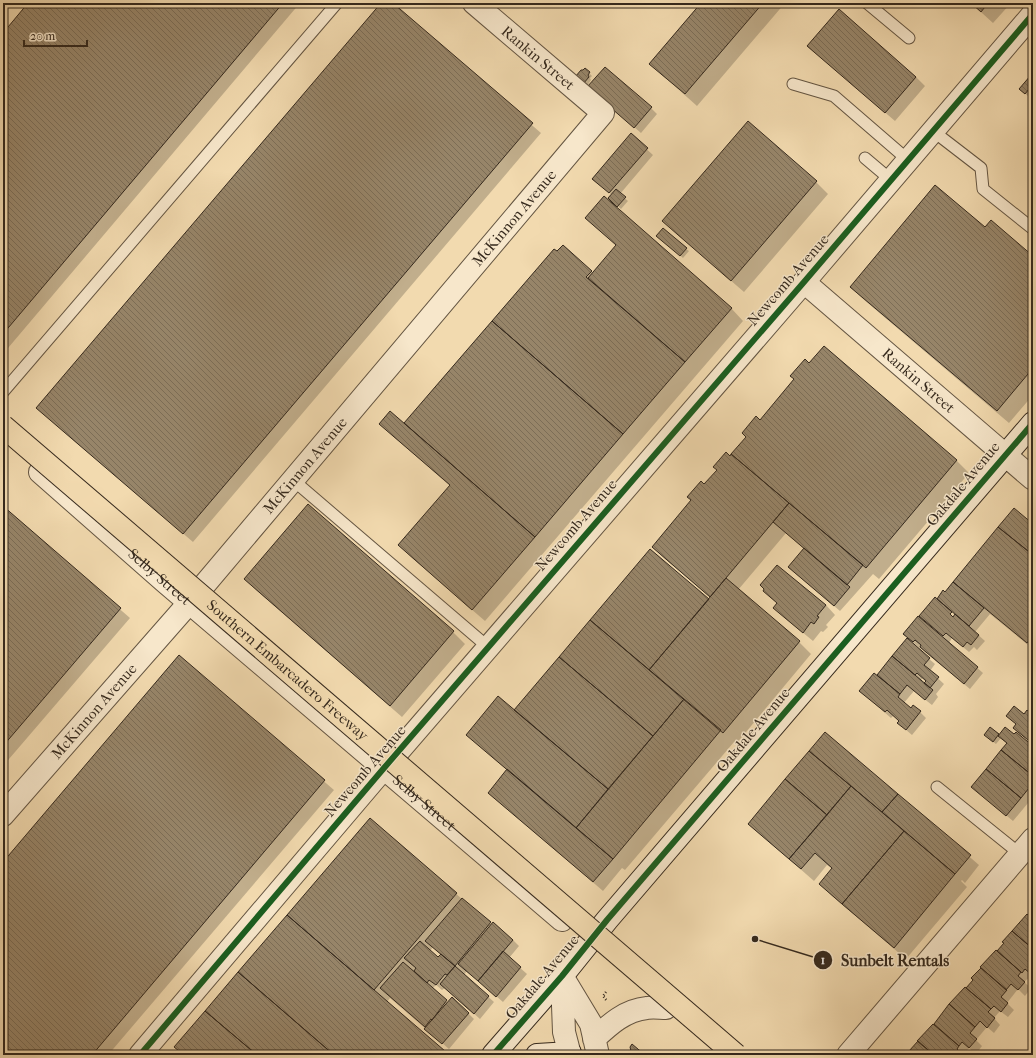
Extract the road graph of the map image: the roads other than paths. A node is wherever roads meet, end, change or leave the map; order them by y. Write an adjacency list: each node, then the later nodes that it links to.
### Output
1 (337, 3): 14 (lane)
2 (474, 3): 7 (street, Rankin Street)
3 (866, 3): 5 (lane)
4 (1031, 20): 8 (street, Newcomb Avenue)
5 (909, 38)
6 (793, 84): 10 (lane)
7 (603, 113): 20 (street, McKinnon Avenue)
8 (933, 131): 10 (street, Newcomb Avenue); 12 (lane)
9 (865, 158): 11 (lane)
10 (908, 160): 11 (street, Newcomb Avenue)
11 (891, 180): 13 (street, Newcomb Avenue)
12 (1033, 230)
13 (804, 282): 18 (street, Rankin Street); 22 (street, Newcomb Avenue)
14 (3, 392)
15 (1033, 423): 18 (street, Oakdale Avenue)
16 (3, 426): 37 (highway, Southern Embarcadero Freeway, bridge)
17 (3, 440): 21 (street, Selby Street); 35 (highway, Southern Embarcadero Freeway)
18 (1005, 455): 19 (street, Rankin Street); 27 (street, Oakdale Avenue)
19 (1033, 479)
20 (293, 480): 21 (street, McKinnon Avenue); 22 (lane)
21 (189, 602): 23 (street, Selby Street); 25 (street, McKinnon Avenue)
22 (488, 647): 23 (street, Newcomb Avenue)
23 (384, 768): 27 (street, Selby Street); 32 (street, Newcomb Avenue)
24 (938, 787): 26 (lane)
25 (3, 816)
26 (1027, 847): 38 (street)
27 (588, 942): 28 (street, Oakdale Avenue); 29 (street, Selby Street)
28 (562, 976): 30 (street); 31 (street); 33 (street, Oakdale Avenue)
29 (666, 1008): 30 (street); 36 (street, Selby Street)
30 (596, 1047)
31 (570, 1054): 34 (street)
32 (140, 1055)
33 (493, 1055)
34 (537, 1055)
35 (718, 1055)
36 (721, 1055)
37 (736, 1055)
38 (848, 1055)

